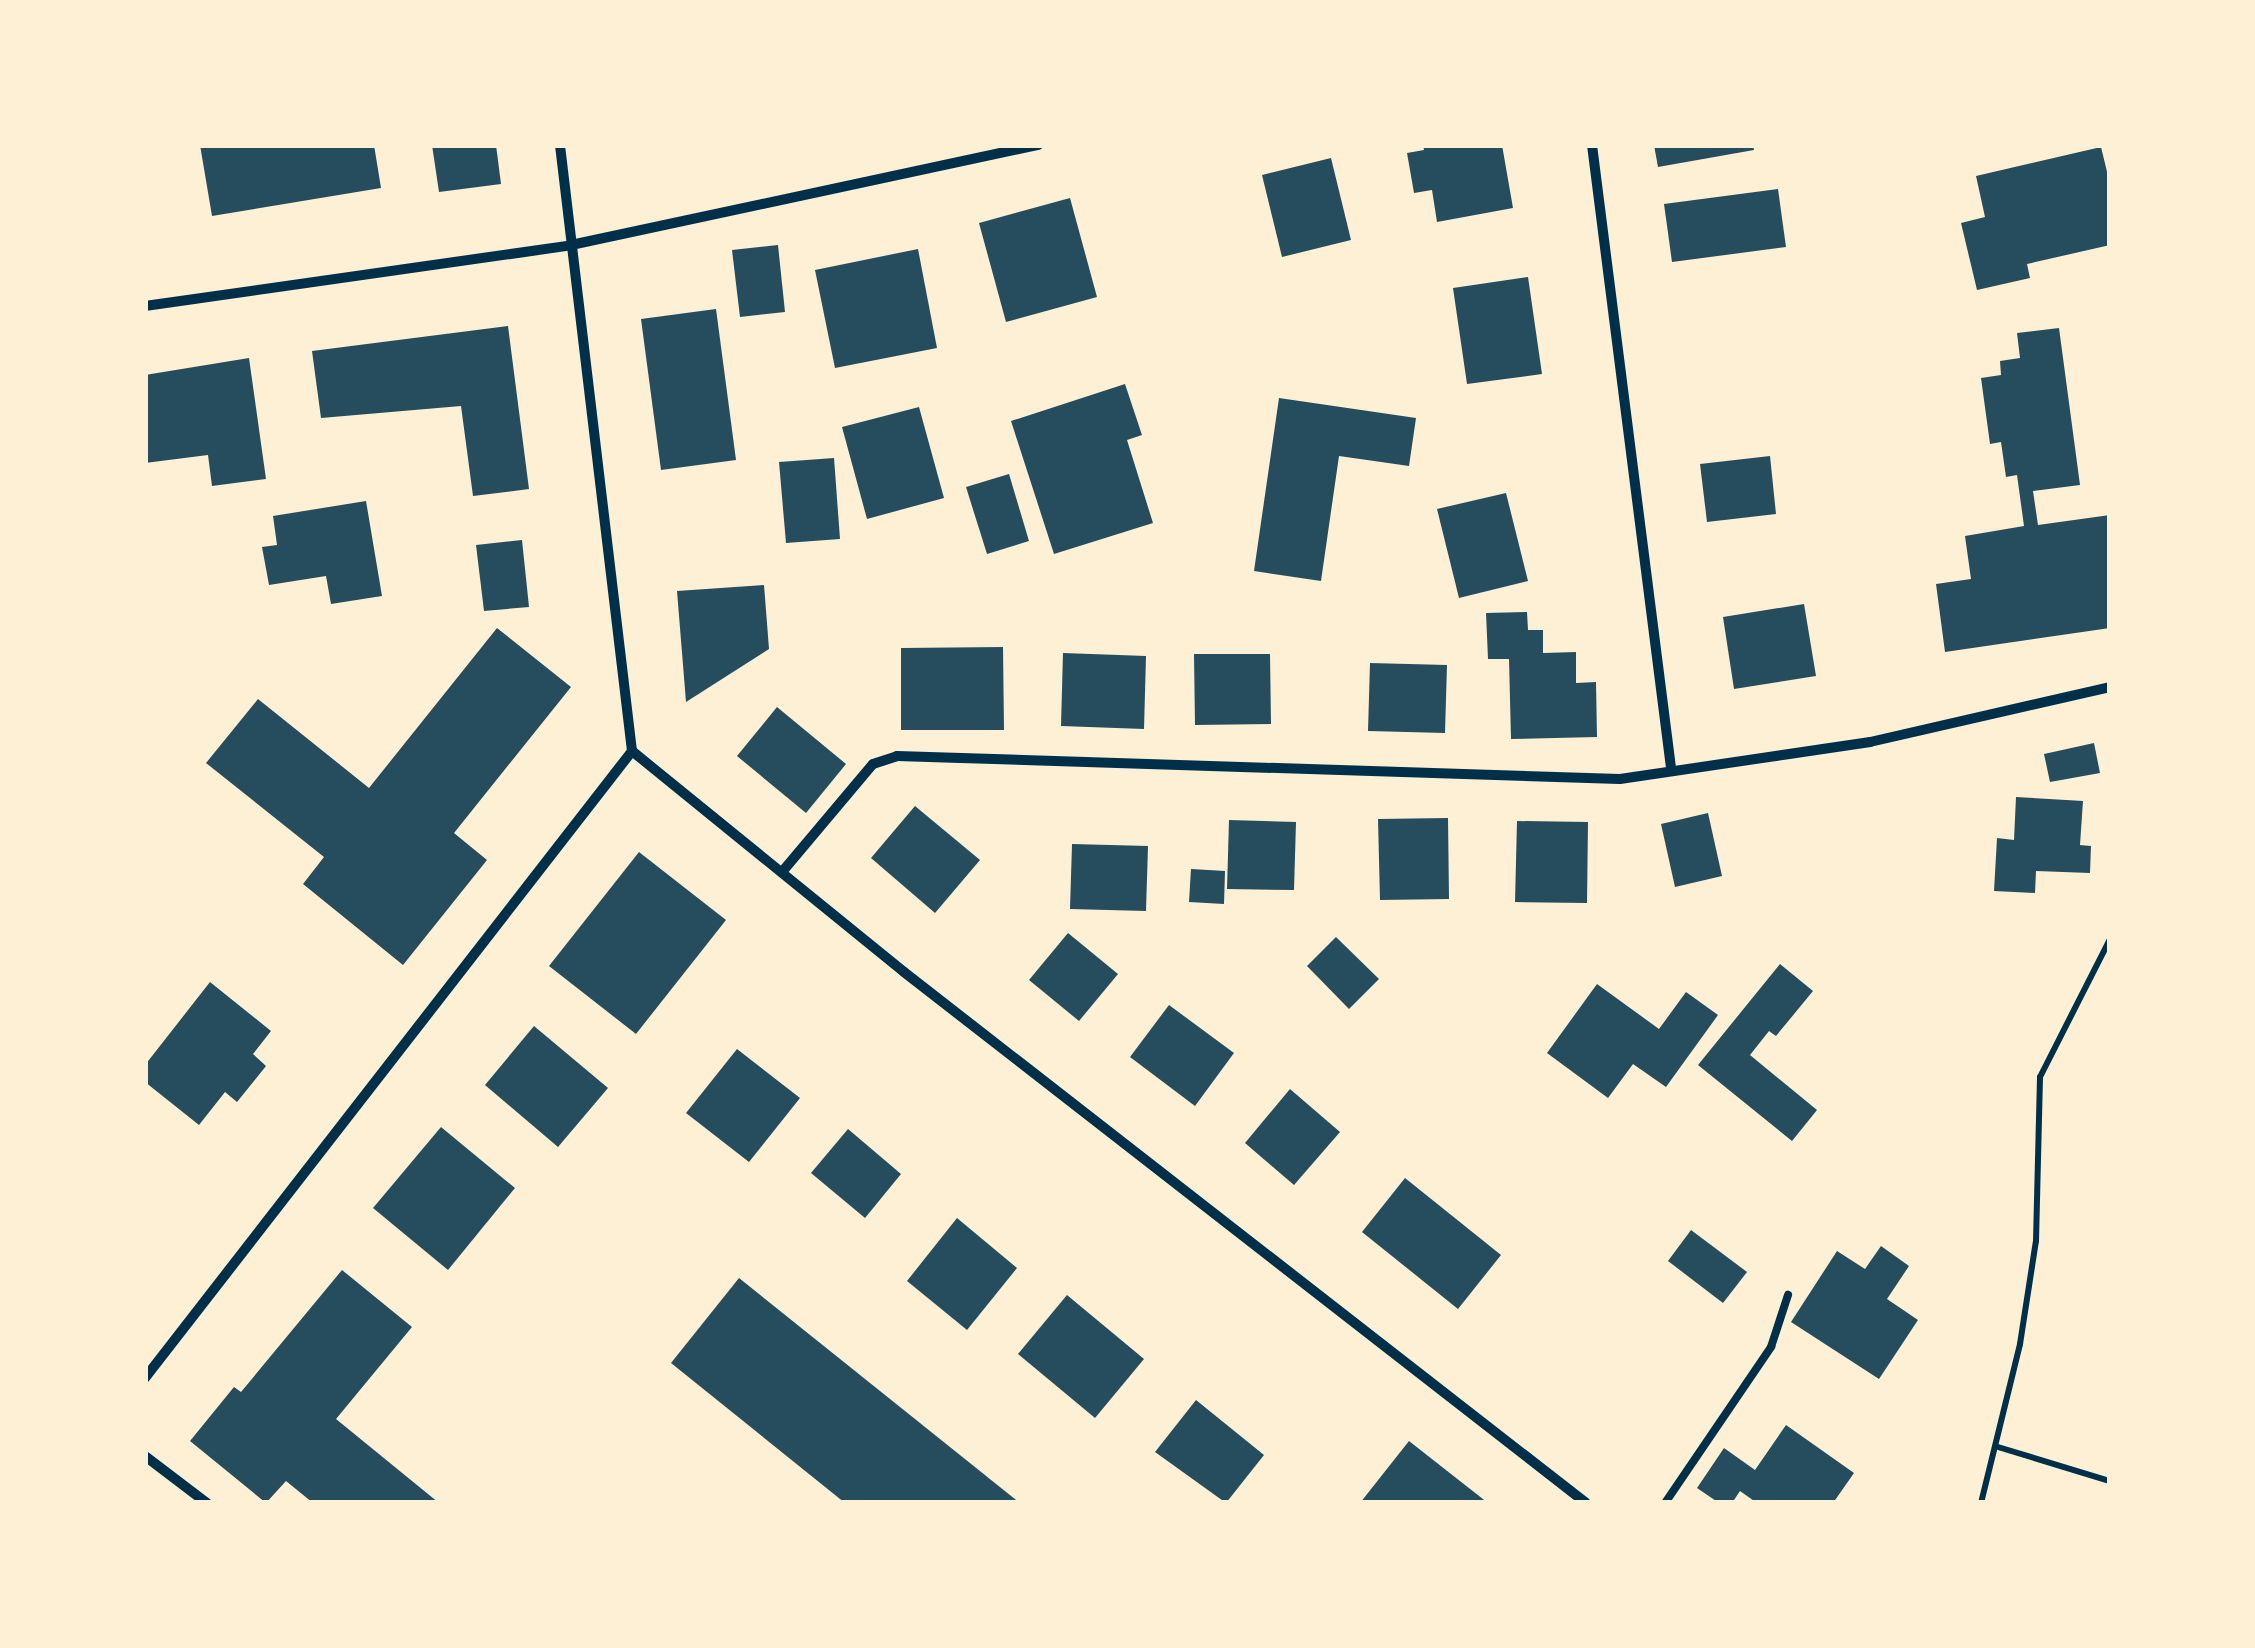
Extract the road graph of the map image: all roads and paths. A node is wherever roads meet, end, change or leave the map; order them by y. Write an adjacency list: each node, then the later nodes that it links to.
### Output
1 (560, 145): 4 (street)
2 (1038, 145): 4 (street)
3 (1592, 145): 8 (street)
4 (572, 246): 5 (street); 7 (street)
5 (145, 306)
6 (2110, 688): 8 (street)
7 (632, 750): 9 (street); 12 (street)
8 (1670, 768): 9 (street)
9 (782, 872): 17 (street)
10 (2110, 939): 13 (path)
11 (1788, 1295): 18 (lane)
12 (145, 1378)
13 (1998, 1447): 15 (path); 19 (path)
14 (145, 1456): 16 (street)
15 (2110, 1480)
16 (207, 1503)
17 (1586, 1503)
18 (1665, 1503)
19 (1980, 1503)

